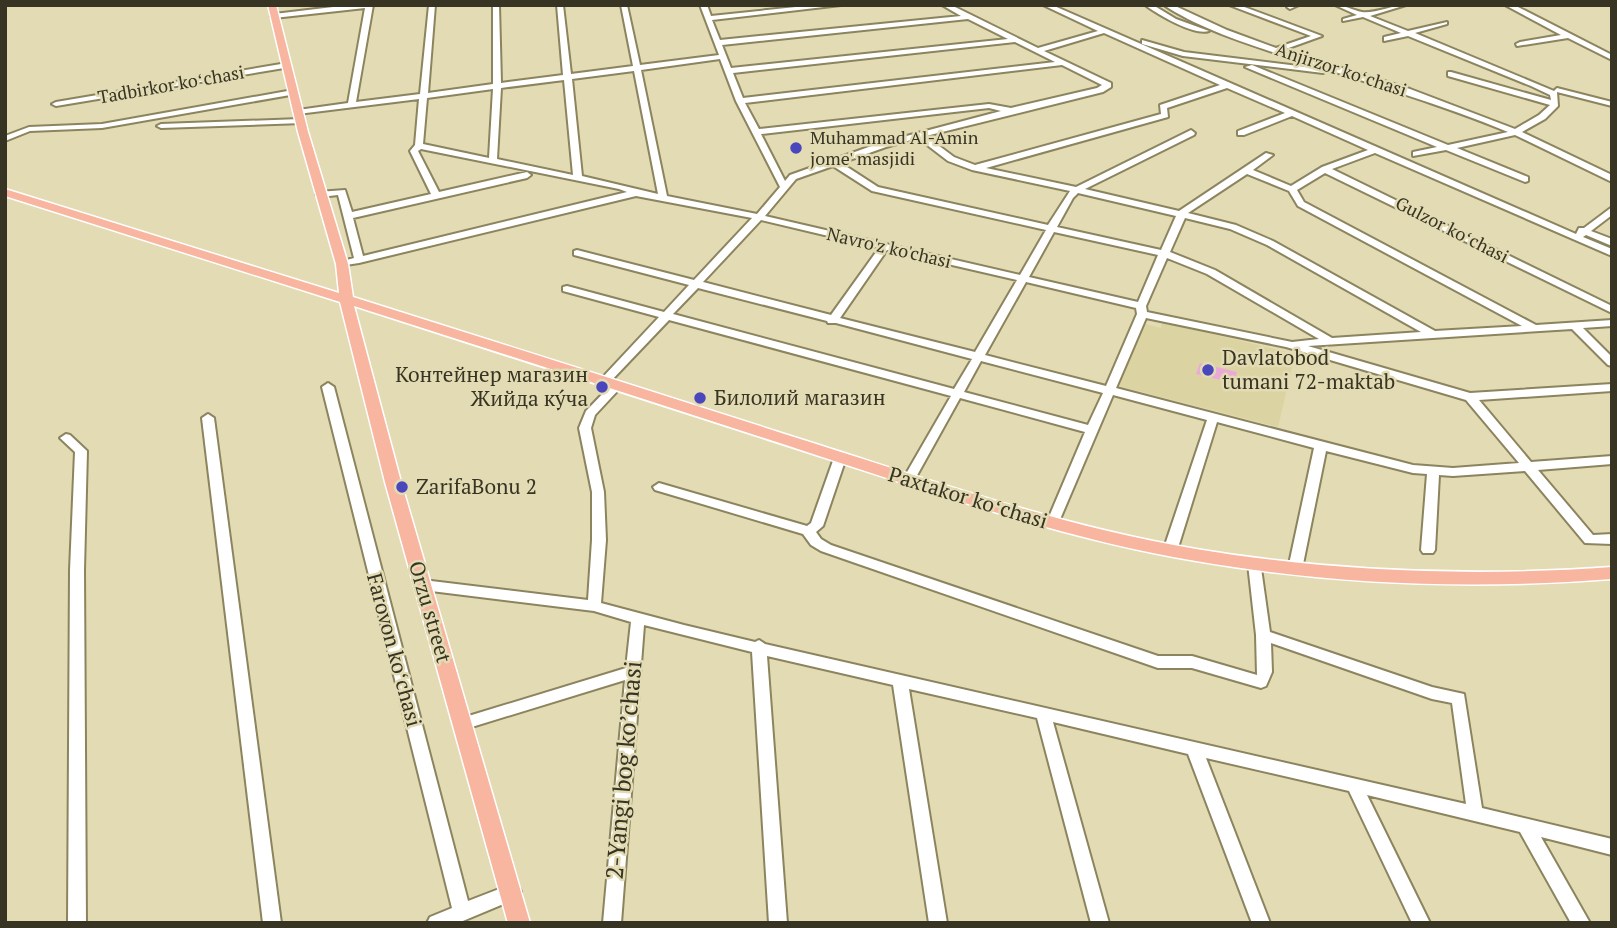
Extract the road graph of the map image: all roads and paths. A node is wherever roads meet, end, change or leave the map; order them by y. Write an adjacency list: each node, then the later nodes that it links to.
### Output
1 (370, 5): 16 (street); 49 (street)
2 (432, 5): 46 (street)
3 (496, 5): 43 (street)
4 (560, 5): 41 (street)
5 (624, 5): 35 (street)
6 (703, 5): 19 (street)
7 (838, 5): 19 (street)
8 (945, 5): 18 (street)
9 (1046, 5): 22 (street)
10 (1148, 5): 39 (street)
11 (1167, 5): 30 (street, Anjirzor koʻchasi)
12 (1232, 5): 30 (street)
13 (1338, 5): 17 (street)
14 (1403, 5): 17 (street)
15 (1508, 5): 24 (street)
16 (273, 11): 34 (main road, Orzu street)
17 (1363, 16): 20 (street); 23 (street)
18 (968, 17): 26 (street); 27 (street)
19 (707, 18): 27 (street)
20 (1345, 20)
21 (1445, 23): 23 (street)
22 (1102, 32): 29 (street); 39 (street); 42 (street)
23 (1407, 34): 25 (street); 50 (street)
24 (1569, 36): 28 (street); 32 (street)
25 (1387, 39)
26 (1019, 40): 29 (street); 38 (street)
27 (716, 43): 31 (street)
28 (1520, 44)
29 (1038, 50): 33 (street)
30 (1277, 50): 37 (street, Anjirzor koʻchasi)
31 (722, 57): 35 (street); 38 (street)
32 (1612, 58)
33 (1064, 62): 47 (street); 52 (street)
34 (287, 65): 45 (main road, Orzu street); 48 (street, Tadbirkor koʻchasi)
35 (638, 67): 41 (street); 83 (street)
36 (1248, 67): 63 (street)
37 (1331, 69): 39 (street); 59 (street, Anjirzor koʻchasi)
38 (727, 71): 47 (street)
39 (1314, 71)
40 (1451, 74): 50 (street)
41 (568, 77): 43 (street); 73 (street)
42 (1227, 85): 53 (street); 69 (street)
43 (497, 86): 46 (street); 67 (street)
44 (1557, 90): 51 (street)
45 (293, 92): 54 (main road, Orzu street); 61 (street)
46 (423, 95): 49 (street); 62 (street)
47 (740, 101): 56 (street)
48 (56, 104)
49 (352, 104): 54 (street)
50 (1555, 104): 59 (street)
51 (1612, 104)
52 (1010, 111): 56 (street); 60 (street)
53 (1293, 113): 58 (street); 64 (street)
54 (299, 117): 55 (street); 80 (main road, Orzu street)
55 (161, 126)
56 (755, 132): 76 (street)
57 (1191, 133): 78 (street)
58 (1241, 133)
59 (1516, 133): 63 (street); 74 (street, Anjirzor koʻchasi)
60 (919, 135): 68 (street); 69 (street)
61 (5, 139)
62 (419, 146): 67 (street, Navro'z ko'chasi); 82 (street)
63 (1443, 146): 65 (street); 75 (street)
64 (1375, 150): 70 (street); 90 (street)
65 (1416, 154)
66 (1269, 155): 71 (street)
67 (493, 162): 73 (street, Navro'z ko'chasi)
68 (834, 162): 76 (street); 89 (street)
69 (975, 168): 78 (street)
70 (1325, 169): 77 (street); 103 (street, Gulzor koʻchasi)
71 (1245, 170): 77 (street); 86 (street)
72 (527, 175): 82 (street)
73 (578, 178): 81 (street, Navro'z ko'chasi)
74 (1611, 178)
75 (1525, 179)
76 (784, 187): 88 (street)
77 (1292, 189): 108 (street)
78 (1076, 190): 86 (street); 89 (street)
79 (5, 192): 101 (main road, Paxtakor koʻchasi)
80 (331, 192): 87 (street); 97 (main road, Orzu street)
81 (637, 193): 83 (street, Navro'z ko'chasi); 96 (street)
82 (436, 195): 87 (street)
83 (663, 198): 88 (street, Navro'z ko'chasi)
84 (1520, 204): 90 (street)
85 (1612, 210): 90 (street)
86 (1182, 213): 95 (street); 109 (street)
87 (348, 216): 96 (street)
88 (759, 217): 92 (street, Navro'z ko'chasi); 99 (street)
89 (1050, 228): 95 (street); 98 (street)
90 (1581, 234): 91 (street); 94 (street)
91 (1612, 243)
92 (884, 247): 98 (street, Navro'z ko'chasi); 105 (street)
93 (577, 253): 99 (street)
94 (1612, 253)
95 (1165, 254): 102 (street); 110 (street)
96 (359, 260): 97 (street)
97 (342, 264): 101 (main road, Orzu street)
98 (1021, 278): 102 (street, Navro'z ko'chasi); 112 (street)
99 (695, 284): 104 (street); 105 (street)
100 (567, 289): 104 (street)
101 (346, 300): 114 (main road, Paxtakor koʻchasi); 139 (main road, Orzu street)
102 (1142, 310): 111 (street, Navro'z ko'chasi); 117 (street)
103 (1612, 310)
104 (666, 316): 114 (street); 118 (street)
105 (832, 321): 112 (street)
106 (1612, 323): 107 (street)
107 (1575, 326): 108 (street); 113 (street)
108 (1534, 328): 109 (street)
109 (1432, 334): 110 (street)
110 (1328, 341): 111 (street)
111 (1288, 344): 119 (street)
112 (976, 356): 117 (street); 118 (street)
113 (1612, 363)
114 (611, 383): 125 (main road, Paxtakor koʻchasi); 140 (street)
115 (328, 387): 154 (street, Farovon koʻchasi)
116 (1612, 387): 119 (street)
117 (1109, 391): 121 (street); 122 (street)
118 (957, 394): 122 (street); 129 (street)
119 (1470, 397): 127 (street)
120 (208, 418): 156 (street)
121 (1213, 418): 124 (street); 135 (street)
122 (1092, 430): 131 (street)
123 (66, 438): 155 (street)
124 (1321, 445): 128 (street); 137 (street)
125 (840, 458): 129 (main road, Paxtakor koʻchasi); 132 (street)
126 (1612, 460): 127 (street)
127 (1529, 466): 128 (street); 133 (street)
128 (1433, 472): 134 (street)
129 (909, 479): 131 (main road, Paxtakor koʻchasi)
130 (659, 487): 132 (street)
131 (1052, 524): 135 (main road, Paxtakor koʻchasi)
132 (808, 531): 142 (street)
133 (1612, 538)
134 (1428, 550)
135 (1170, 551): 136 (main road, Paxtakor koʻchasi)
136 (1255, 564): 137 (main road, Paxtakor koʻchasi); 142 (street)
137 (1295, 569): 138 (main road, Paxtakor koʻchasi)
138 (1612, 573)
139 (423, 585): 140 (street); 147 (main road, Orzu street)
140 (594, 606): 141 (street)
141 (638, 618): 143 (street); 144 (street, 2-Yangi bog koʼchasi)
142 (1263, 635): 150 (street)
143 (759, 646): 145 (street); 160 (street)
144 (632, 672): 147 (street); 159 (street, 2-Yangi bog koʼchasi)
145 (900, 681): 146 (street); 161 (street)
146 (1043, 714): 148 (street); 162 (street)
147 (462, 724): 153 (main road, Orzu street)
148 (1194, 748): 149 (street); 163 (street)
149 (1354, 785): 150 (street); 164 (street)
150 (1475, 814): 151 (street)
151 (1527, 827): 152 (street); 165 (street)
152 (1612, 847)
153 (512, 892): 154 (street); 158 (main road, Orzu street)
154 (462, 912): 157 (street)
155 (76, 923)
156 (272, 923)
157 (436, 923)
158 (519, 923)
159 (612, 923)
160 (778, 923)
161 (938, 923)
162 (1100, 923)
163 (1261, 923)
164 (1421, 923)
165 (1581, 923)

